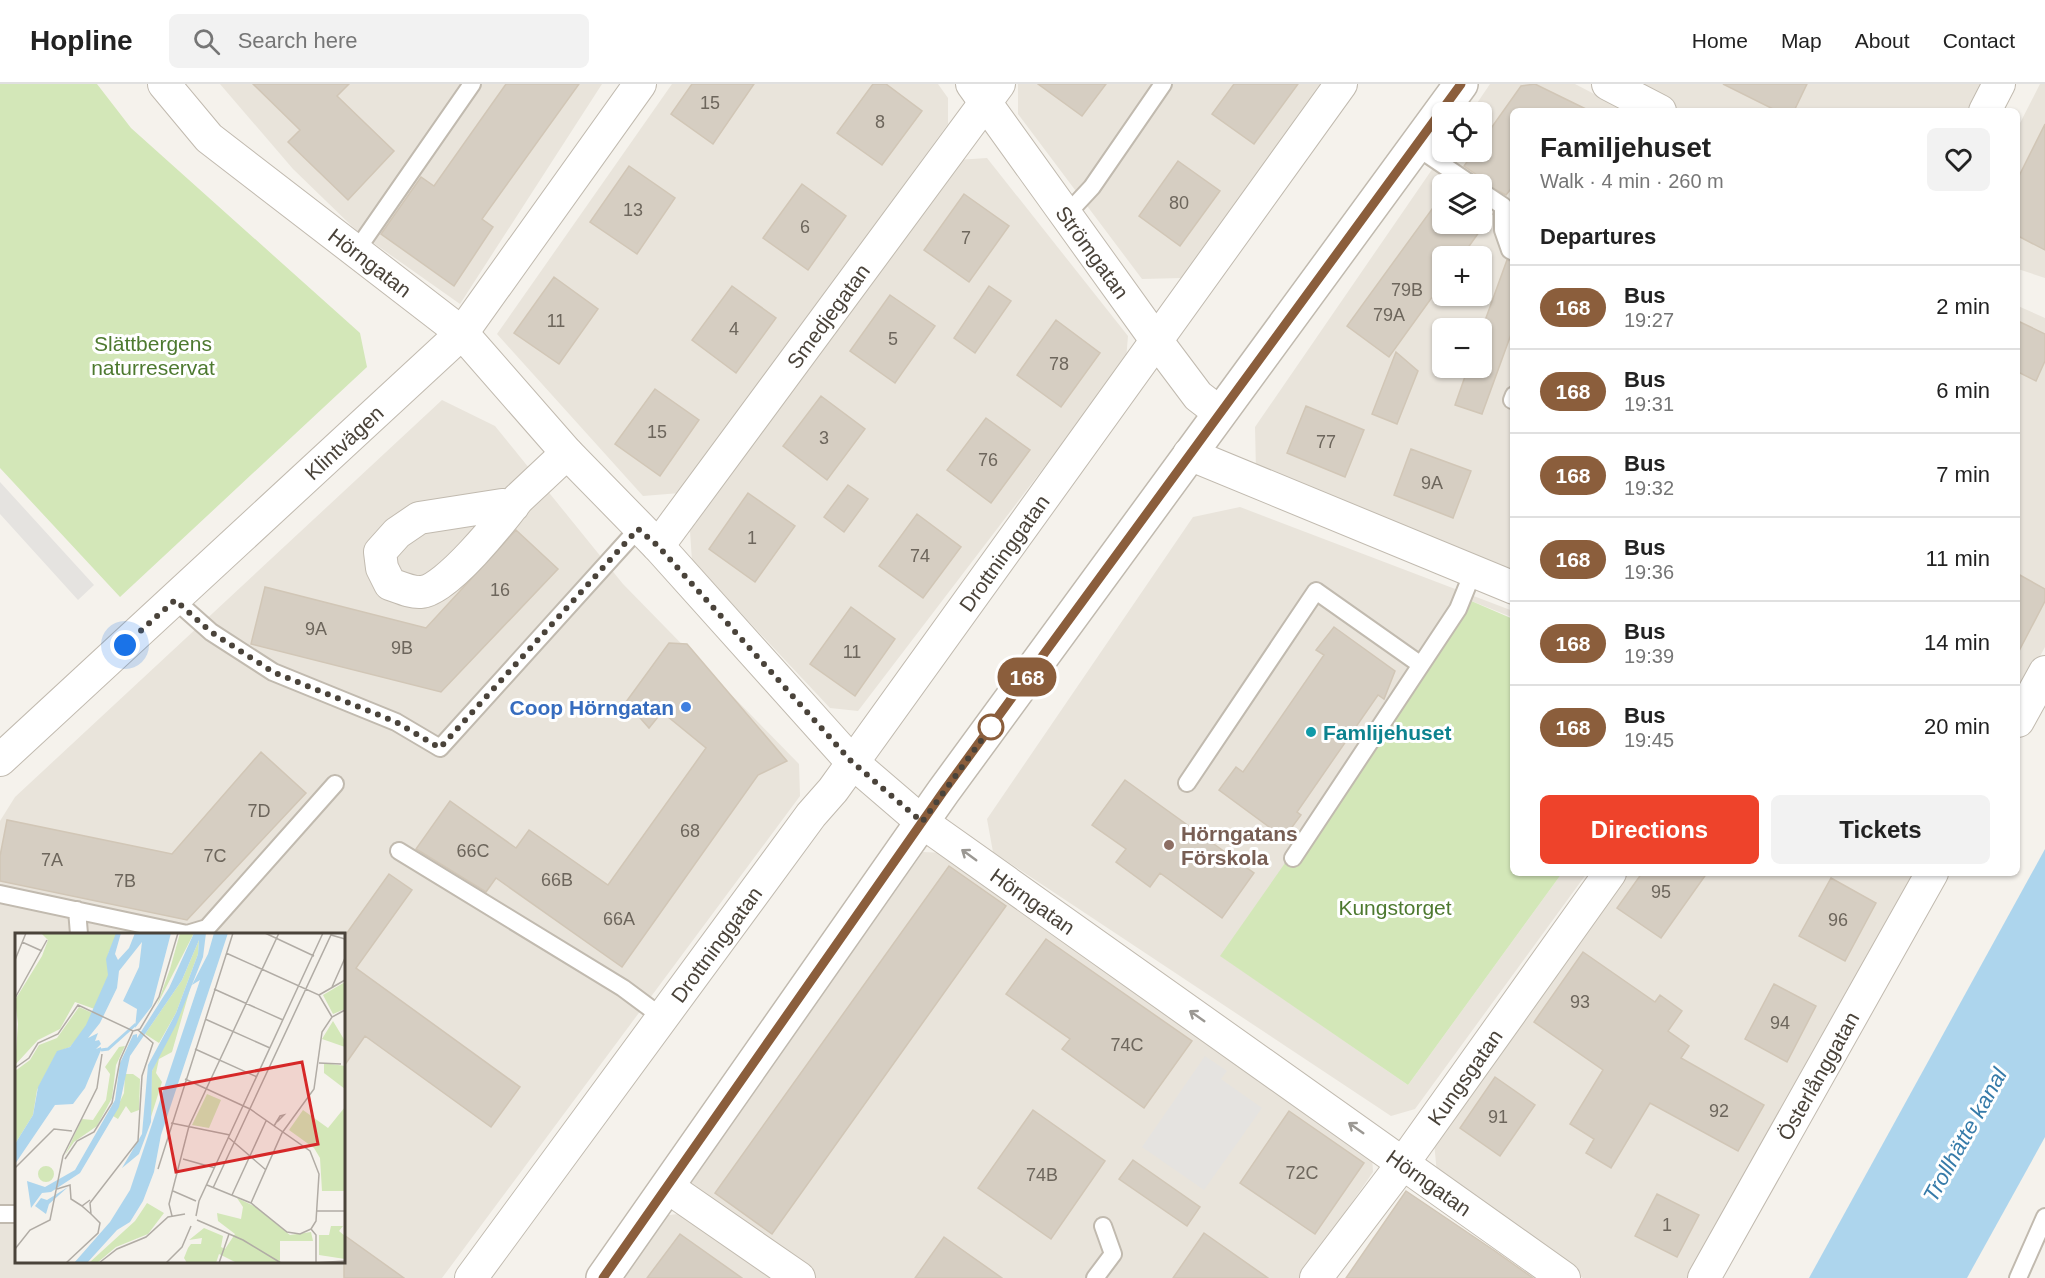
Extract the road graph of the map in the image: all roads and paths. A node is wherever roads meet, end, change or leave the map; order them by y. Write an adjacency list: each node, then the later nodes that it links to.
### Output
1 (164, 84): 17 (street, Hörngatan)
2 (472, 84): 17 (lane)
3 (640, 84): 18 (street, Klintvägen)
4 (1163, 84): 15 (lane)
5 (1341, 84): 19 (street, Drottninggatan)
6 (1461, 84): 12 (street)
7 (1608, 84): 10 (street)
8 (1999, 84): 11 (street)
9 (986, 90): 15 (street, Strömgatan); 24 (street, Smedjegatan)
10 (1651, 108)
11 (1987, 108)
12 (1415, 146): 13 (lane); 20 (street)
13 (1456, 174)
14 (1492, 199): 16 (lane)
15 (1066, 214): 19 (street, Strömgatan)
16 (1510, 250)
17 (356, 252): 18 (street, Hörngatan)
18 (462, 333): 21 (street, Hörngatan); 27 (street, Klintvägen)
19 (1156, 340): 20 (street, Strömgatan); 32 (street, Drottninggatan)
20 (1220, 412): 22 (street)
21 (567, 453): 23 (street); 24 (street, Hörngatan)
22 (1190, 454): 25 (street); 35 (street)
23 (513, 506)
24 (648, 537): 27 (lane); 32 (street, Hörngatan)
25 (1473, 572): 26 (street); 28 (lane)
26 (1510, 586)
27 (175, 600): 31 (street, Klintvägen)
28 (1420, 665): 33 (lane); 37 (lane)
29 (2045, 672): 30 (street)
30 (2020, 717)
31 (0, 760)
32 (851, 761): 35 (street, Hörngatan); 45 (street, Drottninggatan)
33 (1187, 783)
34 (334, 784): 44 (lane)
35 (922, 822): 46 (street, Hörngatan, one-way to 35); 47 (street)
36 (399, 851): 45 (lane, Drottninggatan)
37 (1293, 858)
38 (1608, 876): 46 (street, Kungsgatan)
39 (1930, 876): 56 (street, Österlånggatan)
40 (0, 894): 41 (lane)
41 (77, 910): 42 (lane); 43 (lane)
42 (79, 933)
43 (182, 933)
44 (190, 933)
45 (662, 1017): 50 (street, Drottninggatan)
46 (1404, 1162): 54 (street, Kungsgatan); 55 (street, Hörngatan)
47 (669, 1188): 51 (street); 52 (street)
48 (2045, 1217): 57 (lane)
49 (1103, 1226): 53 (lane)
50 (471, 1278)
51 (603, 1278)
52 (799, 1278)
53 (1095, 1278)
54 (1316, 1278)
55 (1564, 1278)
56 (1704, 1278)
57 (2018, 1278)

